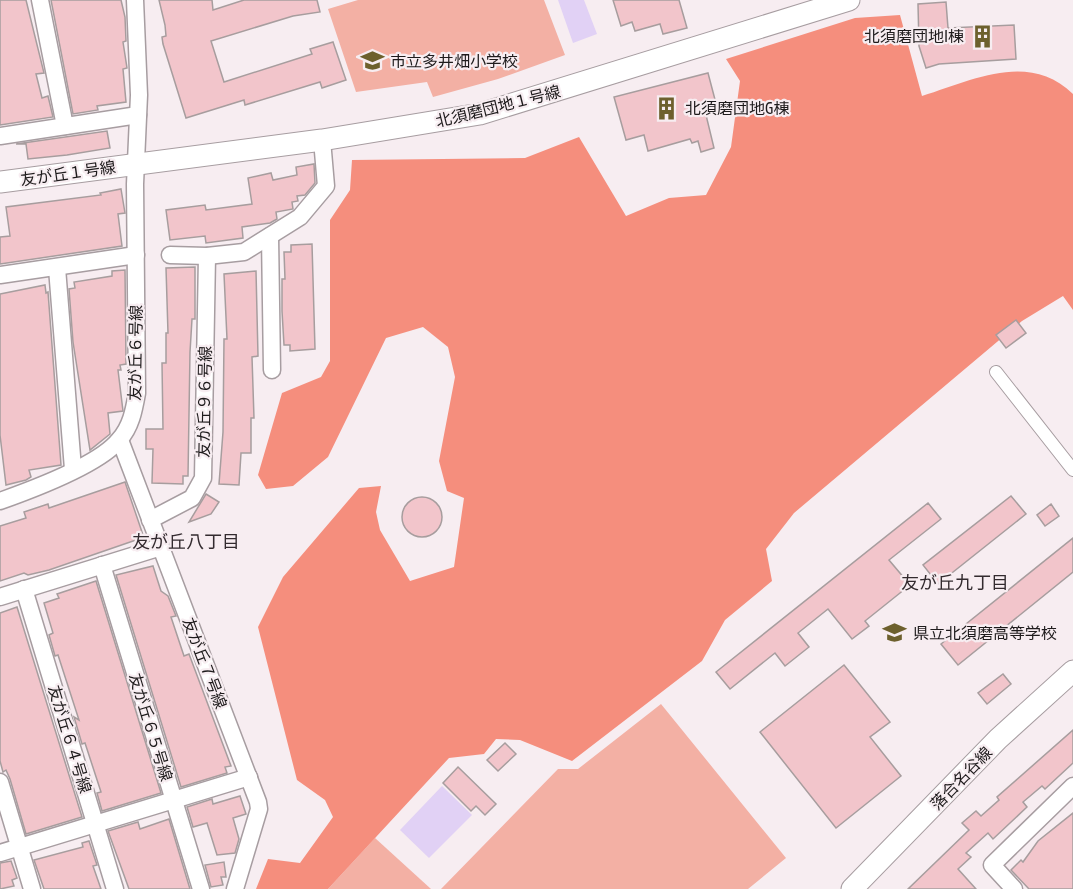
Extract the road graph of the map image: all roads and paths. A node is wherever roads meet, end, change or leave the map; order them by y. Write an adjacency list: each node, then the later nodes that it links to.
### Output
1 (40, 0): 5 (street)
2 (135, 0): 4 (street, 友が丘６号線)
3 (849, 0): 7 (street, 北須磨団地１号線)
4 (138, 115): 5 (street); 8 (street, 友が丘６号線)
5 (65, 126): 6 (street)
6 (0, 136)
7 (322, 140): 8 (street, 北須磨団地１号線); 10 (street)
8 (136, 164): 9 (street, 友が丘１号線); 11 (street, 友が丘６号線)
9 (0, 181)
10 (270, 236): 13 (street); 16 (street)
11 (136, 255): 14 (street); 18 (street, 友が丘６号線)
12 (170, 255): 13 (street)
13 (207, 256): 22 (street, 友が丘９６号線)
14 (57, 268): 15 (street); 19 (street)
15 (0, 275)
16 (272, 370)
17 (996, 372): 20 (street)
18 (120, 440): 19 (street, 友が丘６号線); 22 (street, 友が丘７号線)
19 (73, 469): 21 (street, 友が丘６号線)
20 (1073, 470)
21 (0, 501)
22 (150, 520): 23 (street, 友が丘７号線)
23 (161, 547): 24 (street); 28 (street, 友が丘７号線)
24 (102, 565): 25 (street); 31 (street, 友が丘６５号線)
25 (24, 589): 26 (street); 32 (street, 友が丘６４号線)
26 (0, 597)
27 (1073, 671): 39 (street, 落合名谷線)
28 (249, 777): 31 (street); 38 (street, 友が丘７号線)
29 (0, 782): 33 (street)
30 (1073, 786): 40 (street)
31 (174, 801): 32 (street); 37 (street, 友が丘６５号線)
32 (96, 825): 33 (street); 36 (street, 友が丘６４号線)
33 (20, 847): 34 (street); 35 (street)
34 (0, 853)
35 (32, 889)
36 (116, 889)
37 (201, 889)
38 (235, 889)
39 (852, 889)
40 (1014, 889)

